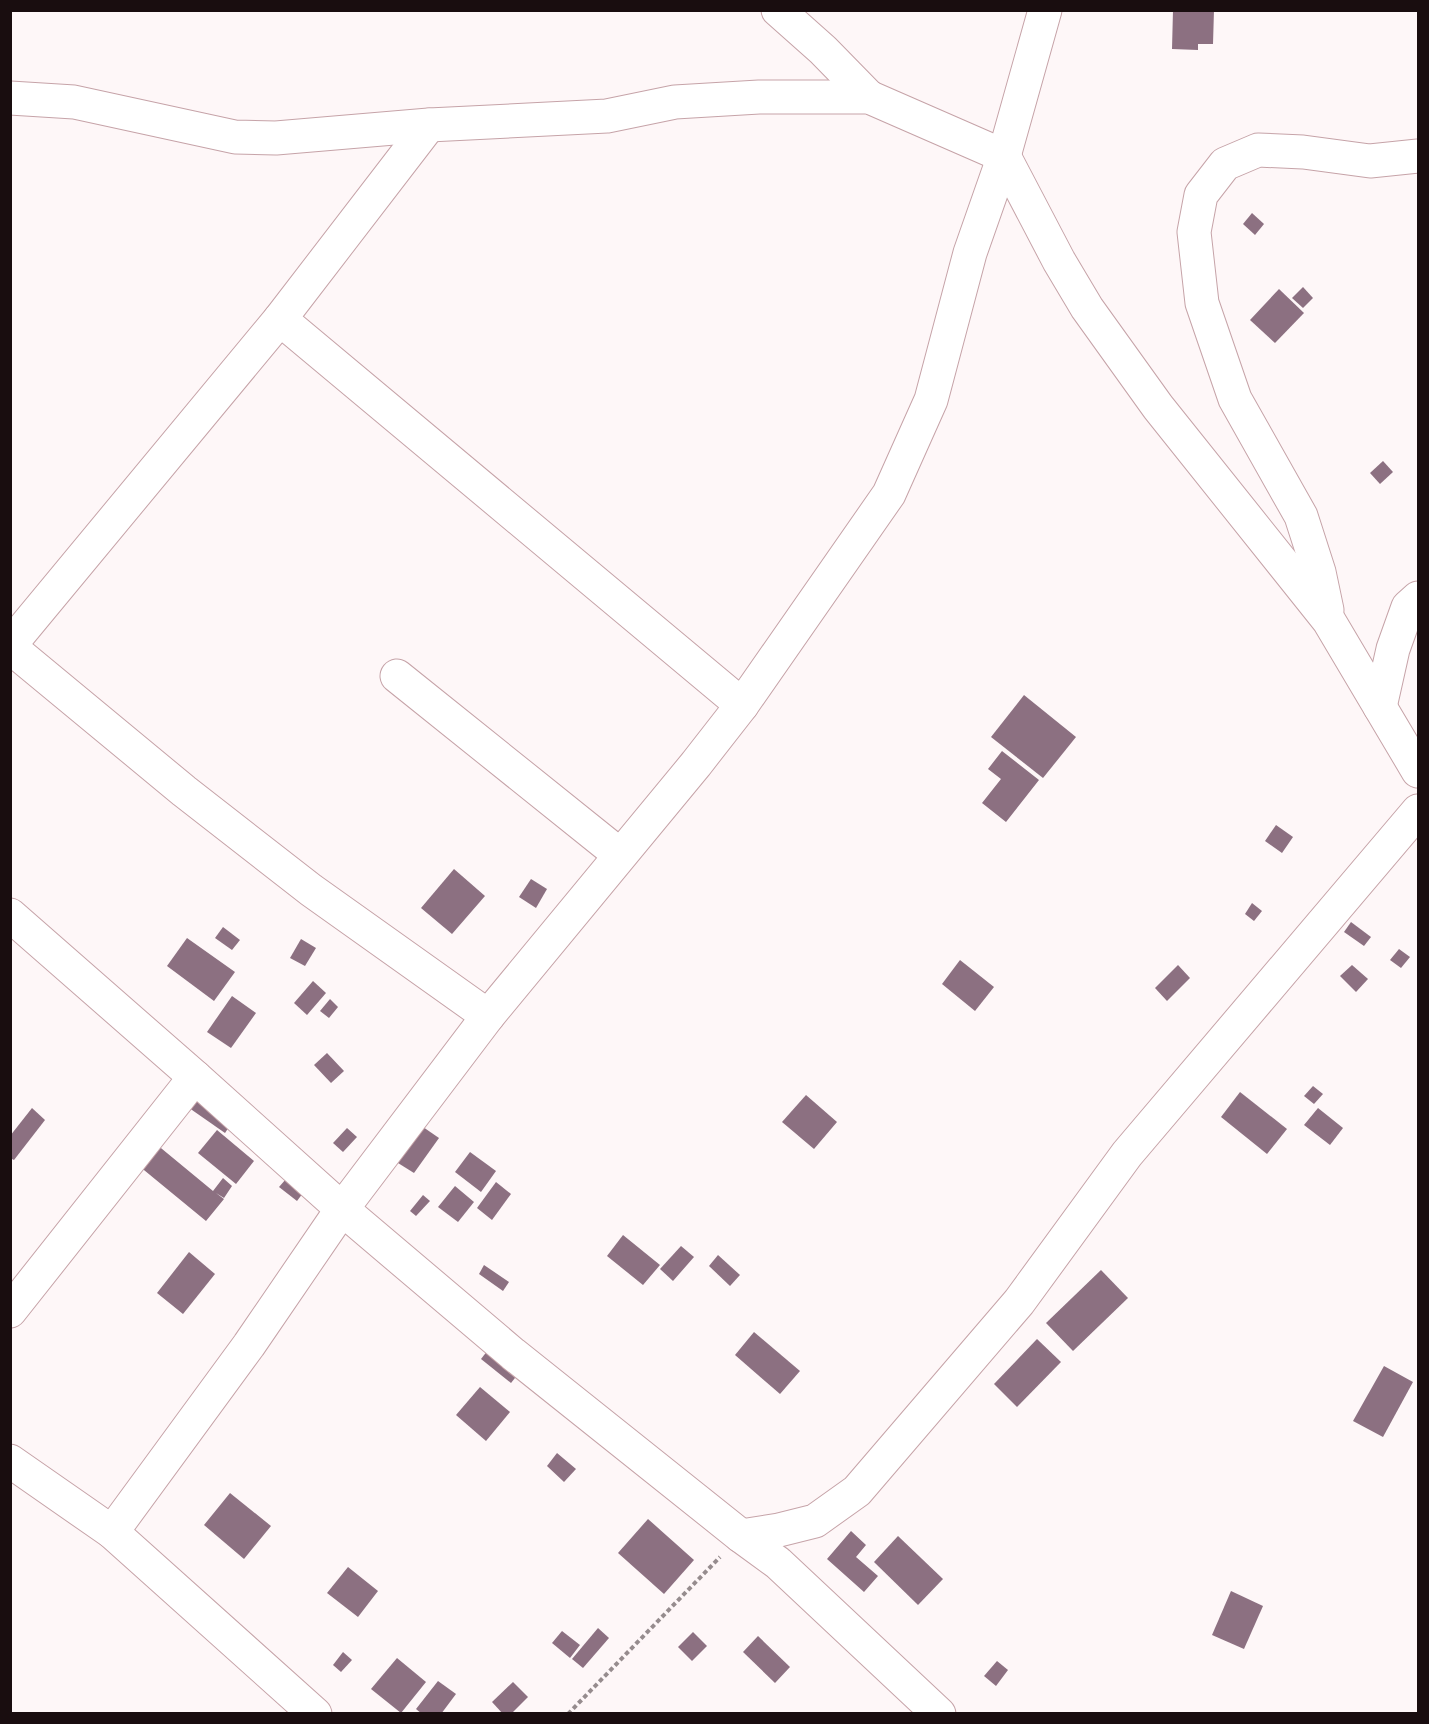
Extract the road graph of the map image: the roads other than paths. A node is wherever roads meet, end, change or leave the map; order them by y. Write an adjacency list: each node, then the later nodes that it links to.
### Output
1 (778, 10): 3 (street)
2 (1045, 10): 6 (street)
3 (869, 97): 5 (street); 6 (street)
4 (10, 98): 5 (street)
5 (429, 125): 8 (street)
6 (1004, 156): 10 (street); 13 (street)
7 (1419, 156): 10 (street)
8 (280, 319): 11 (street); 13 (street)
9 (1419, 598): 14 (street)
10 (1329, 621): 14 (street)
11 (10, 646): 19 (street)
12 (397, 676): 17 (street)
13 (742, 705): 17 (street)
14 (1380, 707): 15 (street)
15 (1419, 771)
16 (1419, 810): 25 (street)
17 (620, 855): 19 (street)
18 (10, 915): 20 (street)
19 (488, 1016): 21 (street)
20 (195, 1077): 21 (street); 22 (street)
21 (342, 1209): 24 (street); 25 (street)
22 (10, 1311)
23 (10, 1461): 24 (street)
24 (112, 1532): 26 (street)
25 (741, 1536): 27 (street)
26 (315, 1713)
27 (939, 1713)

